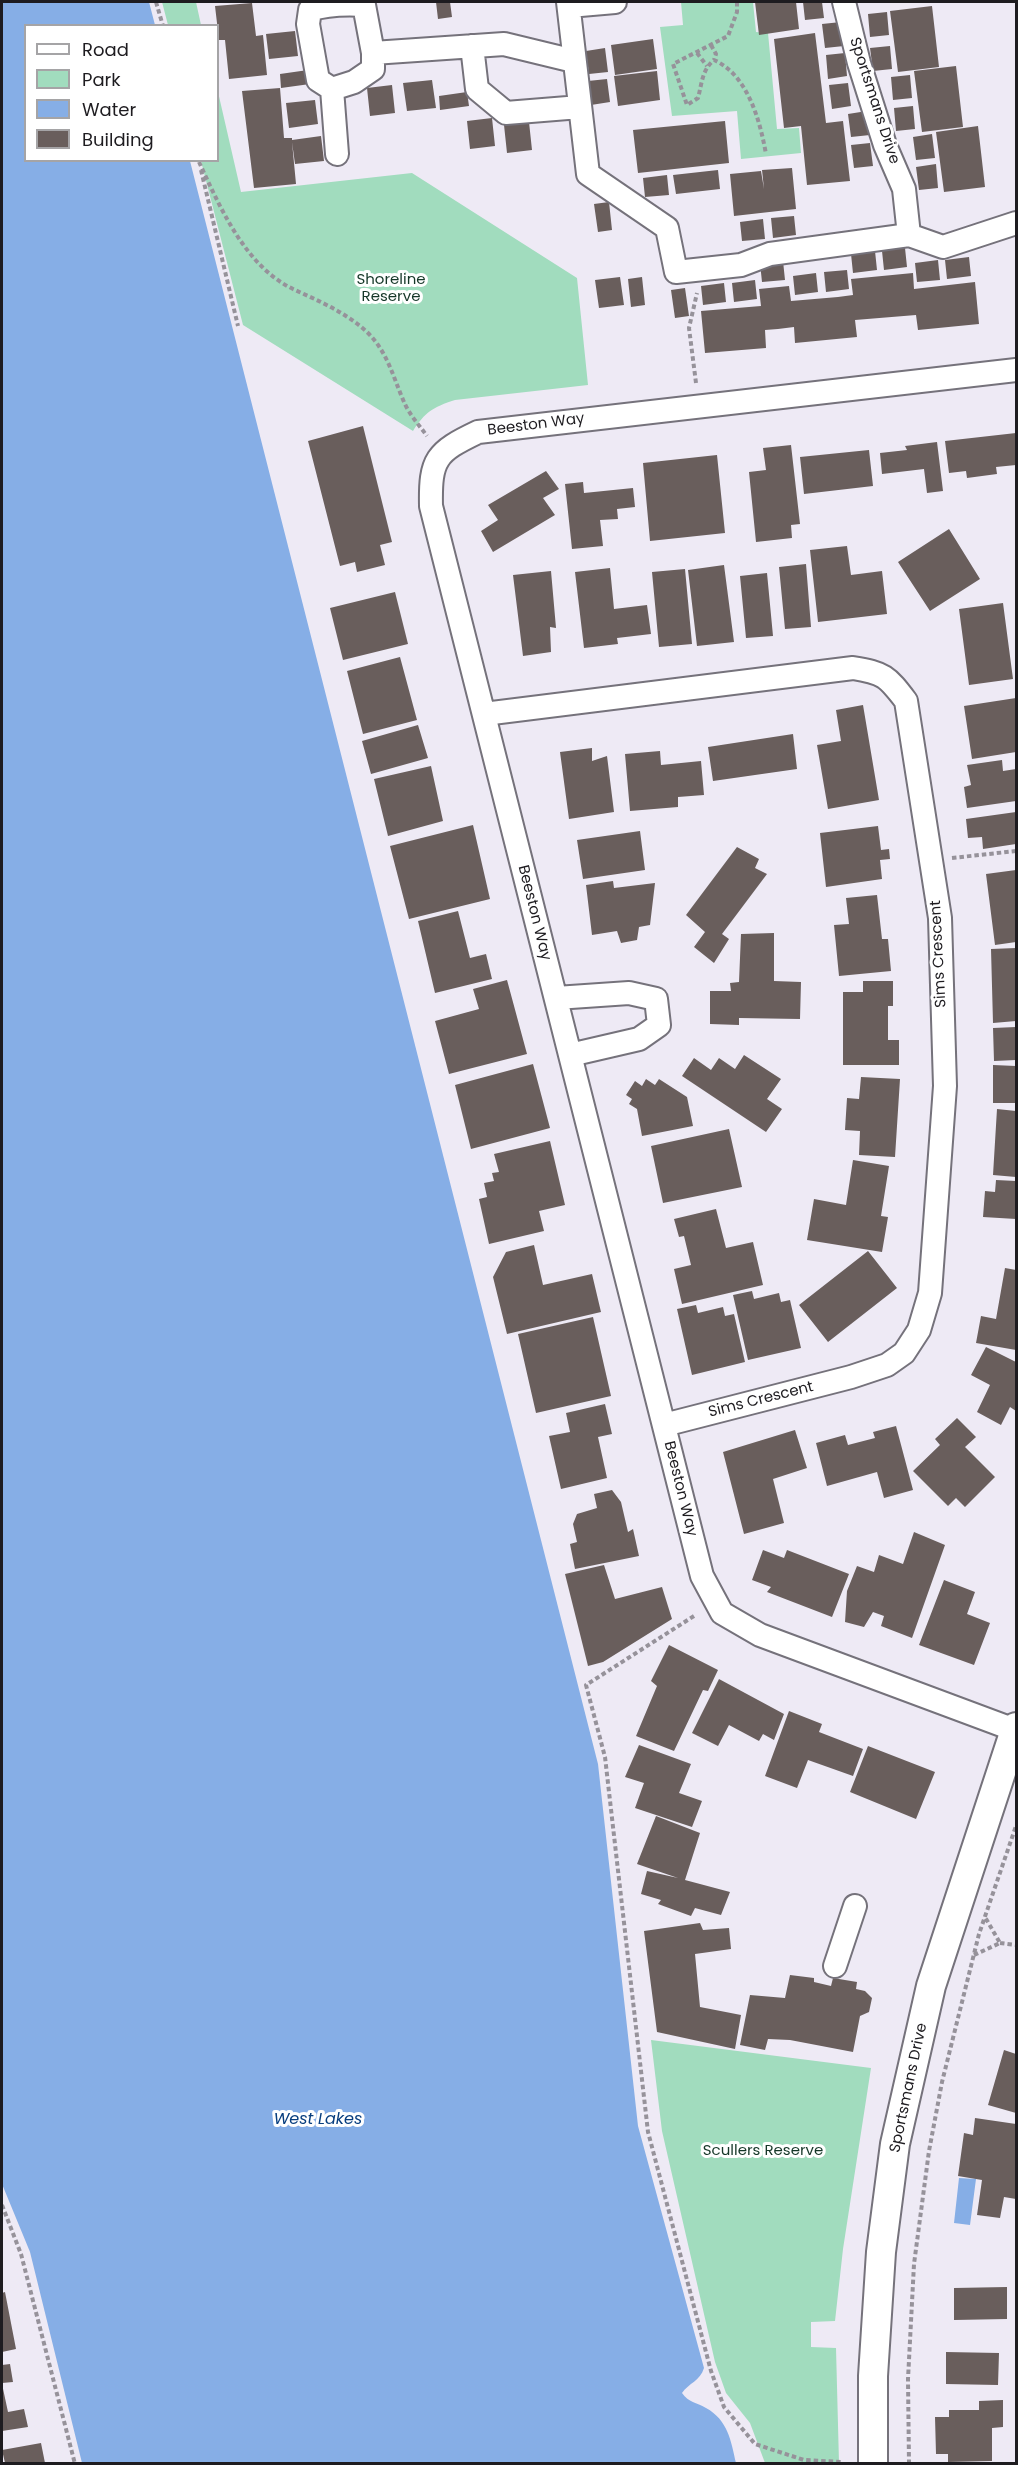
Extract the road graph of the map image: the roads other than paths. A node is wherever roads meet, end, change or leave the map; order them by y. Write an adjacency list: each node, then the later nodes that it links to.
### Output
1 (615, 2): 3 (street)
2 (844, 2): 11 (street, Sportsmans Drive)
3 (568, 4): 6 (street)
4 (472, 45): 5 (street); 6 (street); 8 (street)
5 (373, 53): 7 (street); 7 (street)
6 (574, 61): 8 (street)
7 (332, 89): 9 (street)
8 (580, 107): 11 (street)
9 (338, 154)
10 (1017, 223): 11 (street)
11 (909, 235)
12 (1017, 370): 13 (street, Beeston Way)
13 (484, 714): 14 (street, Beeston Way); 16 (street, Sims Crescent)
14 (556, 998): 15 (street, Beeston Way); 15 (street)
15 (570, 1055): 16 (street, Beeston Way)
16 (664, 1425): 17 (street, Beeston Way)
17 (1016, 1728): 20 (street, Sportsmans Drive)
18 (855, 1906): 19 (street)
19 (835, 1966)
20 (873, 2463)

